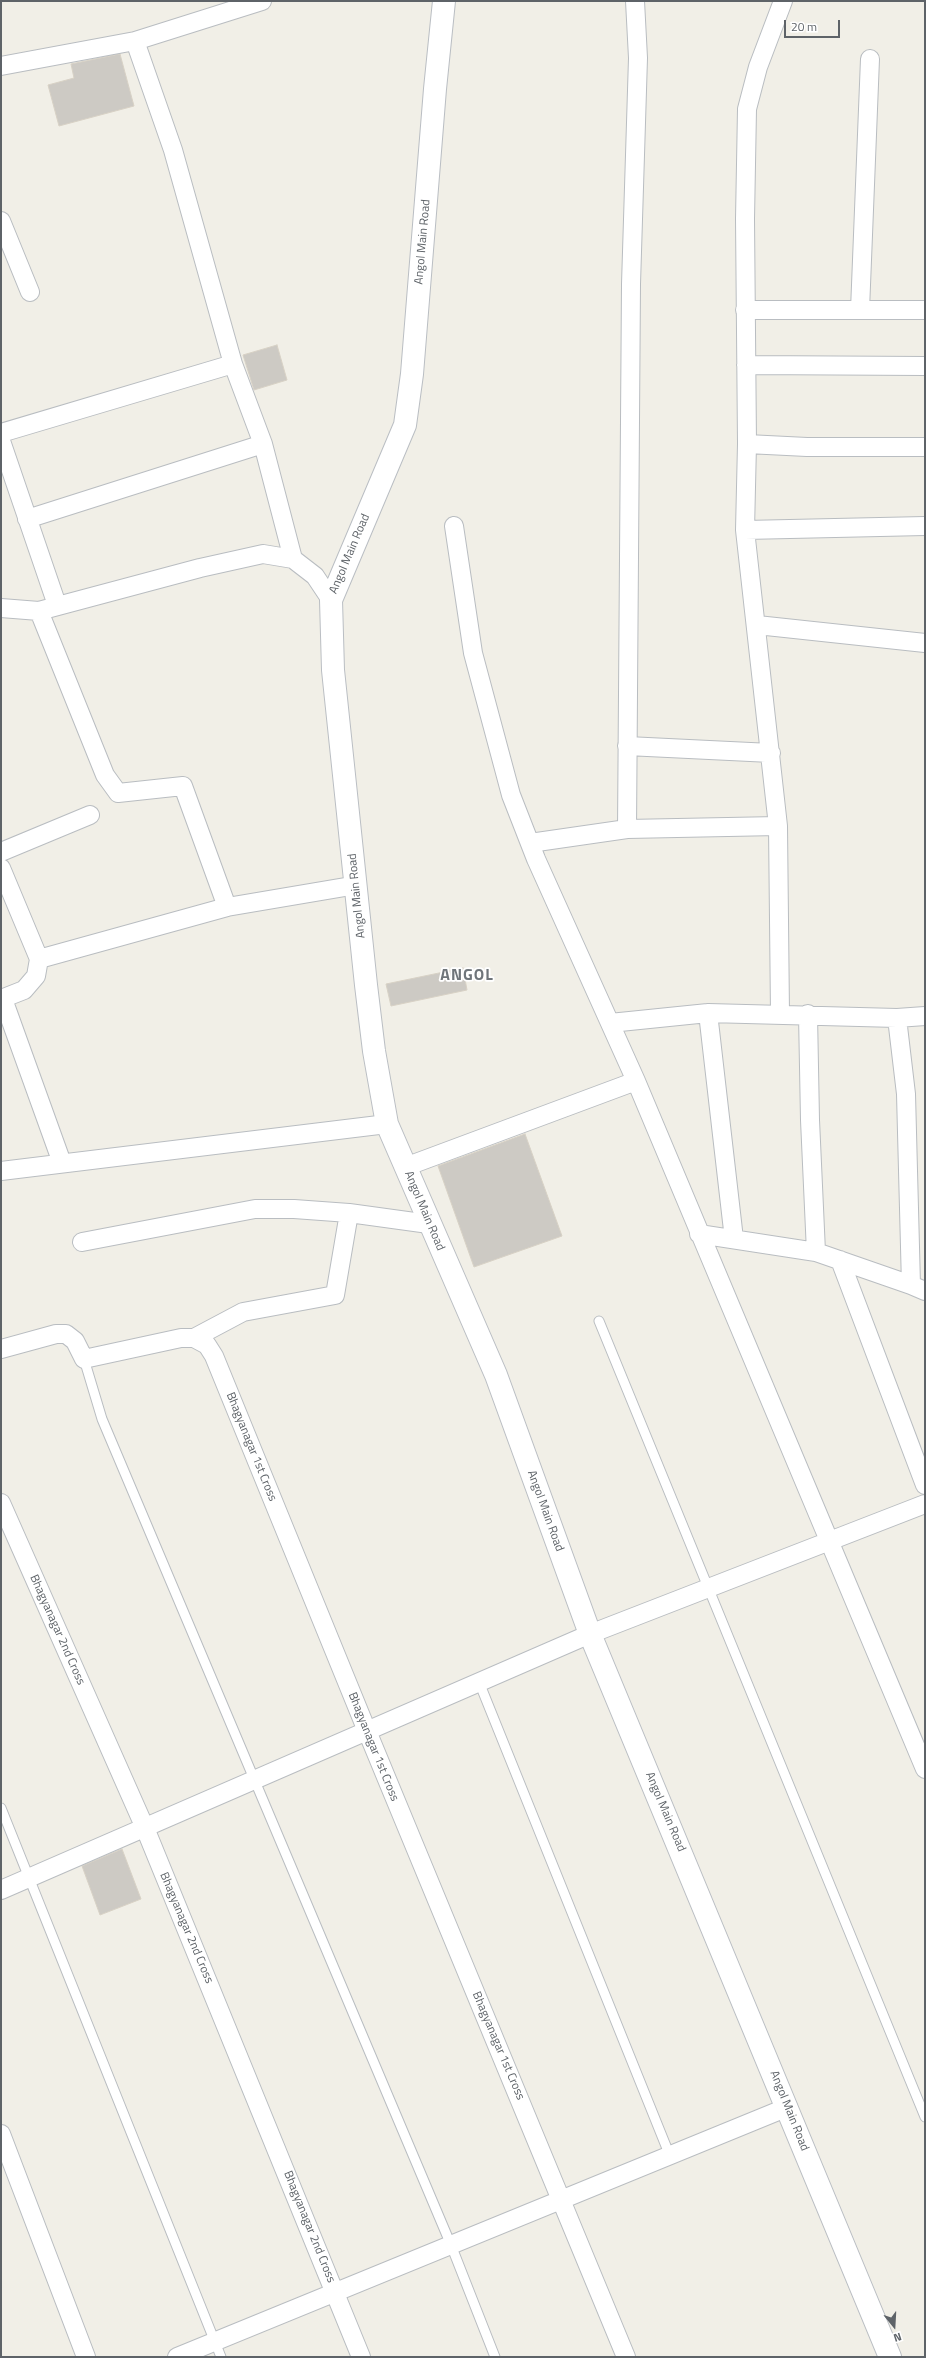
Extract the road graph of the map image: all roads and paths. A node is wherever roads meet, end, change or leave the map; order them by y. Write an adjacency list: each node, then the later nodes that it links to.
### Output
1 (262, 1): 5 (street)
2 (444, 1): 26 (street, Angol Main Road)
3 (635, 1): 32 (street)
4 (782, 1): 10 (street)
5 (135, 41): 7 (street); 13 (street)
6 (870, 59): 11 (street)
7 (1, 66)
8 (1, 222): 9 (street)
9 (30, 292)
10 (745, 310): 11 (street); 14 (street)
11 (860, 310): 12 (street)
12 (925, 310)
13 (233, 364): 16 (street); 18 (street)
14 (746, 365): 15 (street); 19 (street)
15 (925, 366)
16 (1, 433)
17 (1, 441): 21 (street)
18 (263, 444): 21 (street); 25 (street)
19 (748, 444): 20 (street); 24 (street)
20 (925, 447)
21 (27, 519): 27 (street)
22 (454, 526): 37 (street)
23 (925, 526): 24 (street)
24 (746, 530): 30 (street)
25 (293, 559): 26 (street); 27 (street)
26 (331, 600): 40 (street, Angol Main Road)
27 (57, 605): 29 (street)
28 (1, 608): 29 (street)
29 (39, 610): 41 (street)
30 (757, 625): 31 (street); 33 (street)
31 (925, 643)
32 (627, 746): 33 (street); 36 (street)
33 (771, 753): 35 (street)
34 (90, 815): 38 (street)
35 (778, 826): 36 (street); 45 (street)
36 (627, 829): 37 (street)
37 (530, 843): 49 (street)
38 (1, 852)
39 (1, 868): 42 (street)
40 (357, 886): 41 (street); 51 (street, Angol Main Road)
41 (227, 907): 42 (street)
42 (39, 959): 43 (street)
43 (2, 999): 52 (street)
44 (708, 1013): 45 (street); 49 (street); 58 (street)
45 (780, 1014): 46 (street)
46 (808, 1014): 48 (street); 60 (street)
47 (925, 1016): 48 (street)
48 (897, 1018): 62 (street)
49 (610, 1023): 50 (street)
50 (636, 1081): 53 (street); 57 (street)
51 (387, 1124): 52 (street); 53 (street, Angol Main Road)
52 (62, 1163): 54 (street)
53 (405, 1167): 56 (street, Angol Main Road)
54 (1, 1171)
55 (349, 1213): 56 (street); 59 (street); 64 (street)
56 (429, 1224): 72 (street, Angol Main Road)
57 (699, 1234): 58 (street); 70 (street)
58 (734, 1239): 60 (street)
59 (82, 1242)
60 (816, 1252): 61 (street)
61 (840, 1260): 62 (street); 67 (street)
62 (918, 1288)
63 (599, 1321): 71 (lane)
64 (194, 1338): 66 (street); 74 (street, Bhagyanagar 1st Cross)
65 (1, 1349): 66 (street)
66 (84, 1359): 76 (lane)
67 (925, 1485)
68 (1, 1502): 78 (street, Bhagyanagar 2nd Cross)
69 (925, 1504): 70 (street)
70 (829, 1540): 71 (street); 75 (street)
71 (707, 1588): 72 (street); 82 (lane)
72 (590, 1634): 73 (street); 81 (street, Angol Main Road)
73 (479, 1682): 74 (street); 84 (lane)
74 (367, 1731): 76 (street); 85 (street, Bhagyanagar 1st Cross)
75 (925, 1769)
76 (254, 1780): 78 (street); 86 (lane)
77 (1, 1808): 79 (lane)
78 (145, 1828): 79 (street); 87 (street, Bhagyanagar 2nd Cross)
79 (30, 1878): 80 (street); 88 (lane)
80 (1, 1890)
81 (788, 2107): 84 (street); 94 (street, Angol Main Road)
82 (925, 2118)
83 (1, 2134): 89 (street)
84 (670, 2156): 85 (street)
85 (562, 2200): 86 (street); 93 (street, Bhagyanagar 1st Cross)
86 (451, 2245): 87 (street); 92 (lane)
87 (336, 2292): 88 (street); 91 (street, Bhagyanagar 2nd Cross)
88 (218, 2349): 90 (street)
89 (86, 2357)
90 (177, 2357)
91 (361, 2357)
92 (495, 2357)
93 (626, 2357)
94 (890, 2357)

